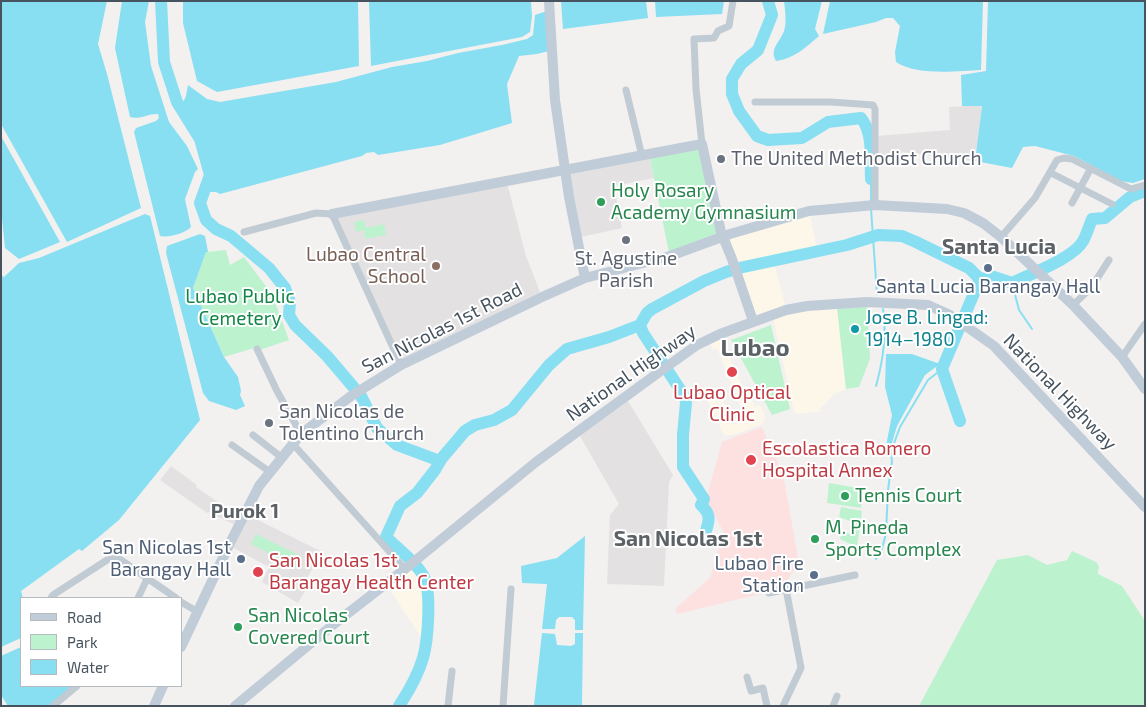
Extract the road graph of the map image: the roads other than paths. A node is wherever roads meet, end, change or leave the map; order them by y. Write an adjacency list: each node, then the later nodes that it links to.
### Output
1 (549, 1): 8 (main road)
2 (732, 1): 5 (street)
3 (626, 90): 6 (street)
4 (755, 102): 14 (street)
5 (702, 144): 6 (main road); 18 (main road)
6 (642, 156): 8 (main road)
7 (1091, 168): 9 (street); 10 (street); 11 (street)
8 (564, 169): 15 (main road); 20 (main road)
9 (1051, 173): 11 (street); 17 (street)
10 (1145, 185)
11 (1081, 189): 12 (street); 13 (street)
12 (1072, 203)
13 (1112, 204)
14 (871, 206): 17 (main road, San Nicolas 1st Road); 18 (main road, San Nicolas 1st Road)
15 (332, 214): 16 (street); 26 (street)
16 (244, 232)
17 (1001, 237): 21 (main road, San Nicolas 1st Road)
18 (723, 238): 20 (main road, San Nicolas 1st Road); 22 (main road)
19 (1109, 260): 21 (street)
20 (585, 278): 26 (main road, San Nicolas 1st Road)
21 (1073, 305): 25 (main road, San Nicolas 1st Road)
22 (753, 321): 34 (main road, National Highway); 35 (main road, National Highway)
23 (1145, 324): 25 (street)
24 (257, 349): 28 (street)
25 (1122, 357): 27 (main road, San Nicolas 1st Road)
26 (400, 365): 28 (main road, San Nicolas 1st Road)
27 (1145, 389)
28 (301, 434): 30 (main road, San Nicolas 1st Road)
29 (253, 435): 32 (street)
30 (293, 444): 32 (main road, San Nicolas 1st Road); 35 (street)
31 (232, 445): 33 (street)
32 (282, 457): 33 (main road, San Nicolas 1st Road)
33 (270, 472): 45 (main road, San Nicolas 1st Road)
34 (1145, 507)
35 (406, 568): 54 (main road, National Highway)
36 (855, 575): 39 (street)
37 (147, 579): 41 (street); 42 (street); 43 (street)
38 (512, 589): 56 (street)
39 (786, 589): 40 (street); 58 (street)
40 (769, 593)
41 (52, 597)
42 (138, 597)
43 (174, 597)
44 (182, 603): 45 (street)
45 (198, 612): 46 (main road, San Nicolas 1st Road)
46 (182, 645)
47 (452, 671): 55 (street)
48 (747, 677): 57 (street)
49 (75, 687): 52 (street)
50 (163, 687): 53 (main road)
51 (837, 696): 59 (street)
52 (53, 706)
53 (154, 706)
54 (236, 706)
55 (448, 706)
56 (503, 706)
57 (767, 706)
58 (783, 706)
59 (833, 706)

